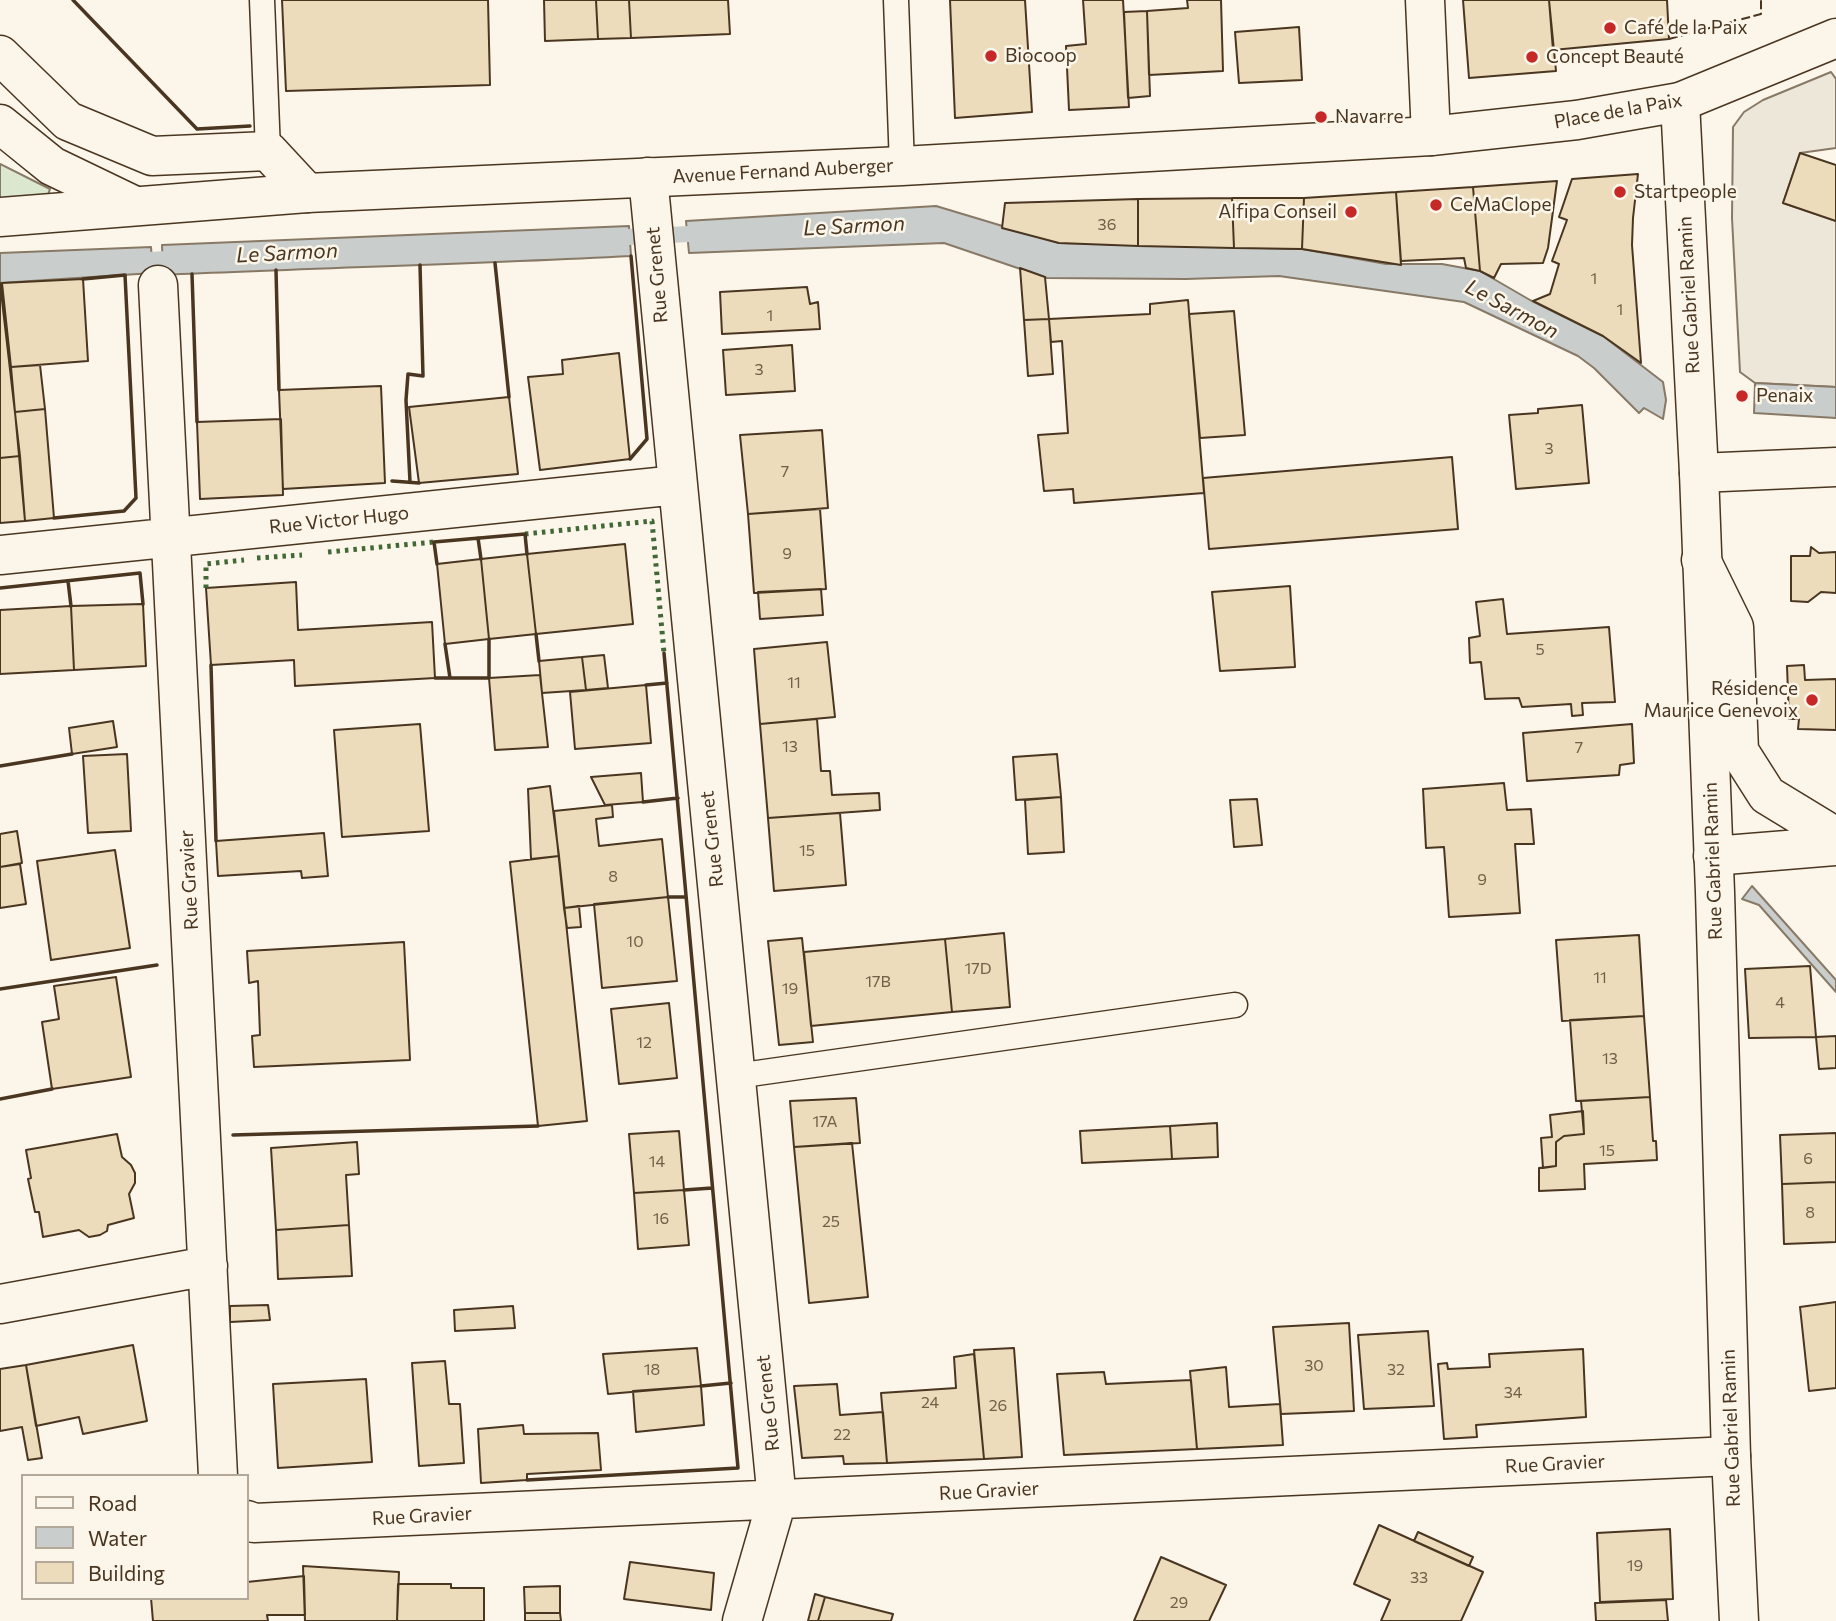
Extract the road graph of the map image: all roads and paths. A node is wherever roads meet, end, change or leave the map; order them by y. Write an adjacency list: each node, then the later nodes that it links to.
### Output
1 (261, 0): 9 (lane)
2 (896, 0): 10 (lane)
3 (1426, 0): 8 (street)
4 (1836, 38): 6 (street, Place de la Paix)
5 (0, 55): 9 (street)
6 (1680, 102): 8 (street, Place de la Paix); 17 (street, Rue Gabriel Ramin)
7 (0, 124): 13 (street)
8 (1431, 136): 10 (street, Avenue Fernand Auberger)
9 (268, 151): 12 (street)
10 (902, 166): 11 (street, Avenue Fernand Auberger)
11 (648, 177): 12 (street, Avenue Fernand Auberger); 18 (street, Rue Grenet)
12 (307, 193): 13 (street, Avenue Fernand Auberger)
13 (135, 206): 14 (street, Avenue Fernand Auberger)
14 (0, 217)
15 (158, 285): 19 (street, Rue Gravier)
16 (1836, 467): 17 (street)
17 (1699, 473): 21 (street, Rue Gabriel Ramin)
18 (677, 485): 19 (street, Rue Victor Hugo); 26 (street, Rue Grenet)
19 (172, 537): 20 (street, Rue Victor Hugo); 27 (street, Rue Gravier)
20 (0, 555)
21 (1701, 560): 22 (street); 24 (street, Rue Gabriel Ramin)
22 (1836, 837)
23 (1836, 846): 24 (street)
24 (1713, 856): 29 (street, Rue Gabriel Ramin)
25 (1236, 1005): 26 (lane)
26 (736, 1076): 31 (street, Rue Grenet)
27 (208, 1266): 28 (street); 30 (street, Rue Gravier)
28 (0, 1304)
29 (1731, 1456): 31 (street, Rue Gravier); 34 (street, Rue Gabriel Ramin)
30 (218, 1474)
31 (777, 1500): 32 (street, Rue Gravier); 33 (street)
32 (248, 1520)
33 (742, 1621)
34 (1739, 1621)

